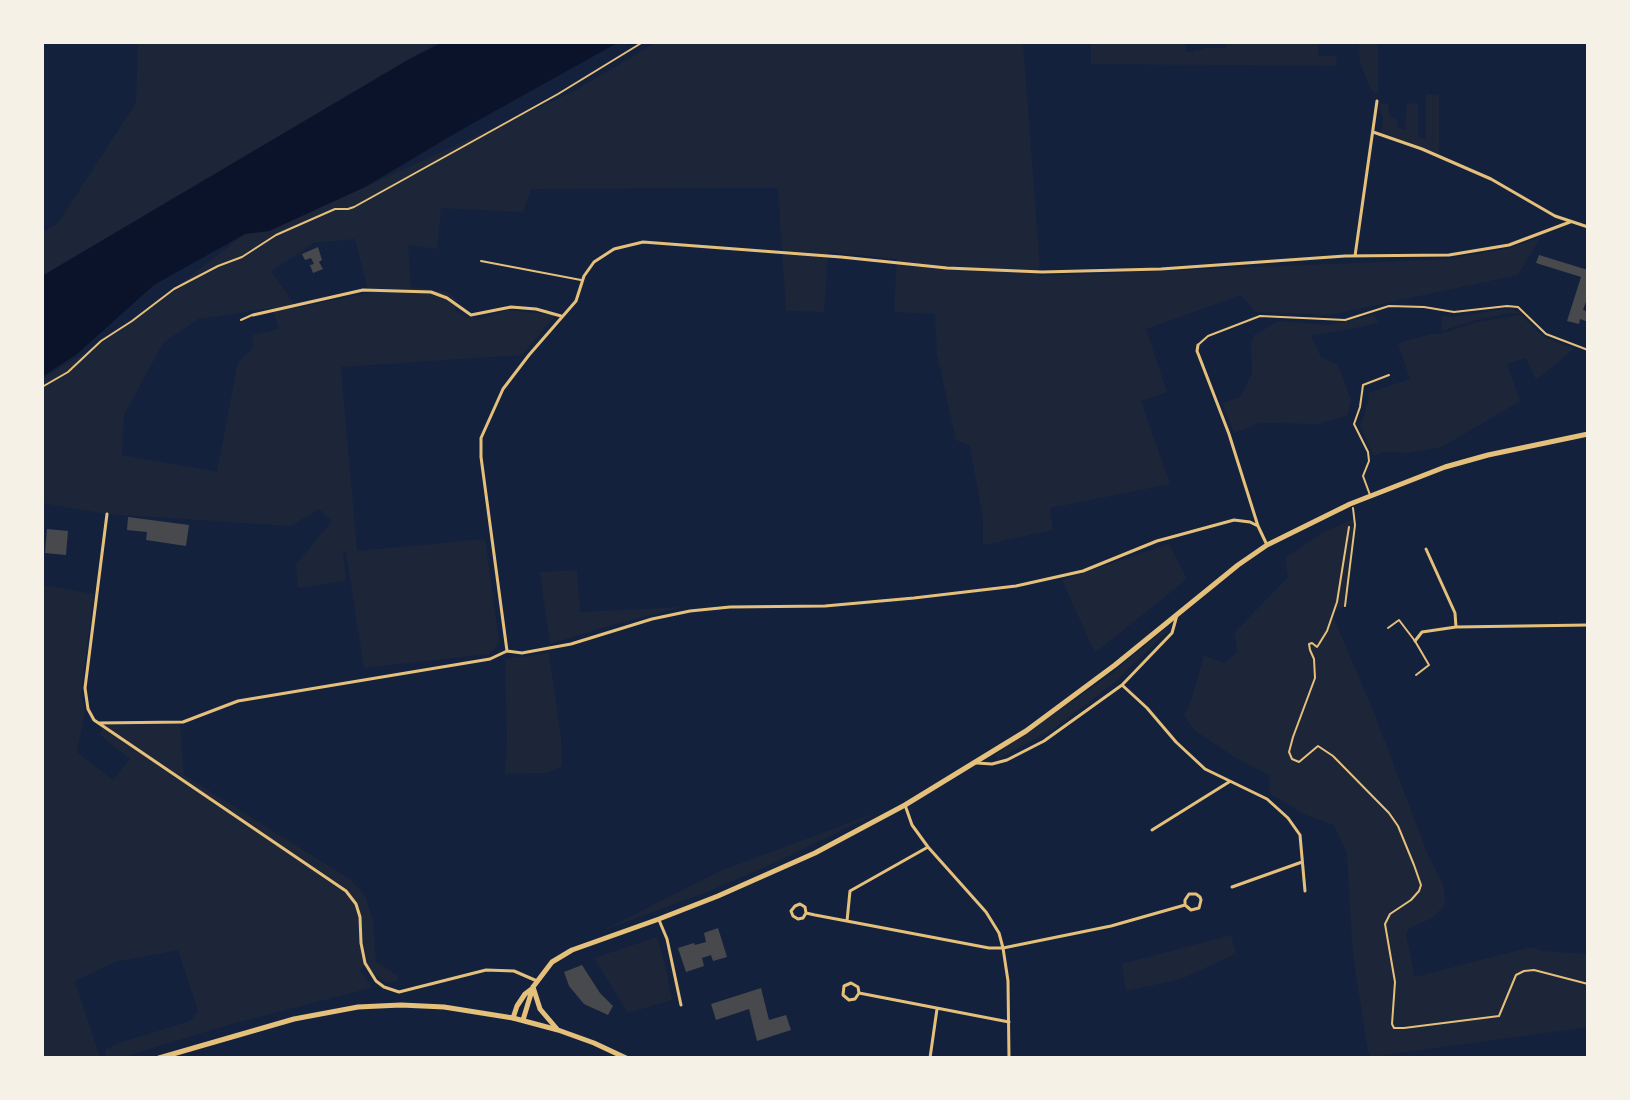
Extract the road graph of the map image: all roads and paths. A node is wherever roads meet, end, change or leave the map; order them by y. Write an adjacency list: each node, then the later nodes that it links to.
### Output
1 (643, 42): 15 (path)
2 (1377, 101): 3 (street)
3 (1373, 132): 4 (street); 6 (street)
4 (1570, 222): 5 (street); 6 (street)
5 (1588, 227)
6 (1355, 256): 8 (street)
7 (481, 261): 8 (lane)
8 (583, 280): 10 (street)
9 (253, 315): 10 (street); 11 (lane)
10 (561, 316): 30 (street)
11 (241, 320)
12 (1198, 345): 13 (lane); 20 (street)
13 (1588, 350)
14 (1389, 375): 17 (lane)
15 (42, 387)
16 (1588, 434): 17 (main road)
17 (1370, 496): 18 (main road)
18 (1352, 503): 22 (main road); 24 (path)
19 (107, 514): 33 (street)
20 (1258, 526): 22 (street); 30 (street)
21 (1349, 527): 48 (path)
22 (1267, 545): 25 (main road)
23 (1426, 549): 27 (street)
24 (1345, 606)
25 (1177, 615): 32 (street); 34 (main road)
26 (1588, 625): 27 (street)
27 (1456, 627): 29 (street)
28 (1388, 628): 29 (lane)
29 (1415, 641): 31 (lane)
30 (507, 651): 33 (street)
31 (1416, 675)
32 (1122, 685): 34 (street); 35 (street)
33 (98, 723): 47 (street)
34 (977, 763): 36 (main road)
35 (1229, 782): 37 (street); 39 (street)
36 (905, 805): 38 (street); 44 (main road)
37 (1152, 830)
38 (928, 847): 45 (street); 46 (street)
39 (1302, 862): 40 (street); 41 (street)
40 (1232, 887)
41 (1305, 891)
42 (1185, 905): 42 (street); 46 (street)
43 (806, 913): 45 (street)
44 (659, 919): 47 (main road); 51 (street)
45 (847, 921): 46 (street)
46 (1003, 948): 55 (street)
47 (537, 981): 49 (main road)
48 (1588, 984)
49 (533, 987): 53 (main road); 54 (main road); 56 (main road)
50 (859, 993): 50 (street); 52 (street)
51 (681, 1005)
52 (937, 1009): 55 (street); 59 (street)
53 (513, 1018): 54 (main road); 57 (main road)
54 (523, 1020): 56 (main road)
55 (1009, 1022): 60 (street)
56 (558, 1030): 58 (main road)
57 (159, 1058)
58 (626, 1058)
59 (930, 1058)
60 (1009, 1058)

